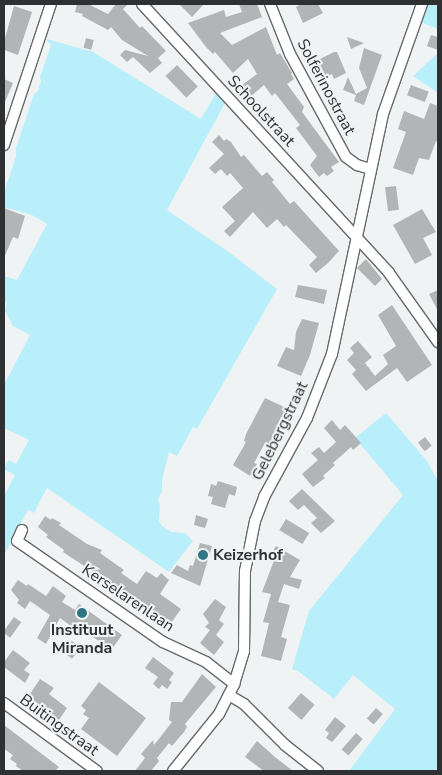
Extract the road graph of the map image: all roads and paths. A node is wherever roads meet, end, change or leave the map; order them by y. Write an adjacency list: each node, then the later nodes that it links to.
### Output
1 (51, 4): 5 (street)
2 (143, 4): 7 (street, Schoolstraat)
3 (270, 4): 6 (street, Solferinostraat)
4 (422, 4): 6 (street, Gelebergstraat)
5 (4, 146)
6 (370, 169): 7 (street, Gelebergstraat)
7 (356, 239): 8 (street, Schoolstraat); 10 (street, Gelebergstraat)
8 (438, 342)
9 (22, 530): 10 (street, Kerselarenlaan)
10 (234, 684): 11 (street, Gelebergstraat)
11 (229, 695): 14 (street, Gelebergstraat); 15 (street)
12 (4, 703): 13 (street, Buitingstraat)
13 (97, 771)
14 (173, 771)
15 (318, 771)

